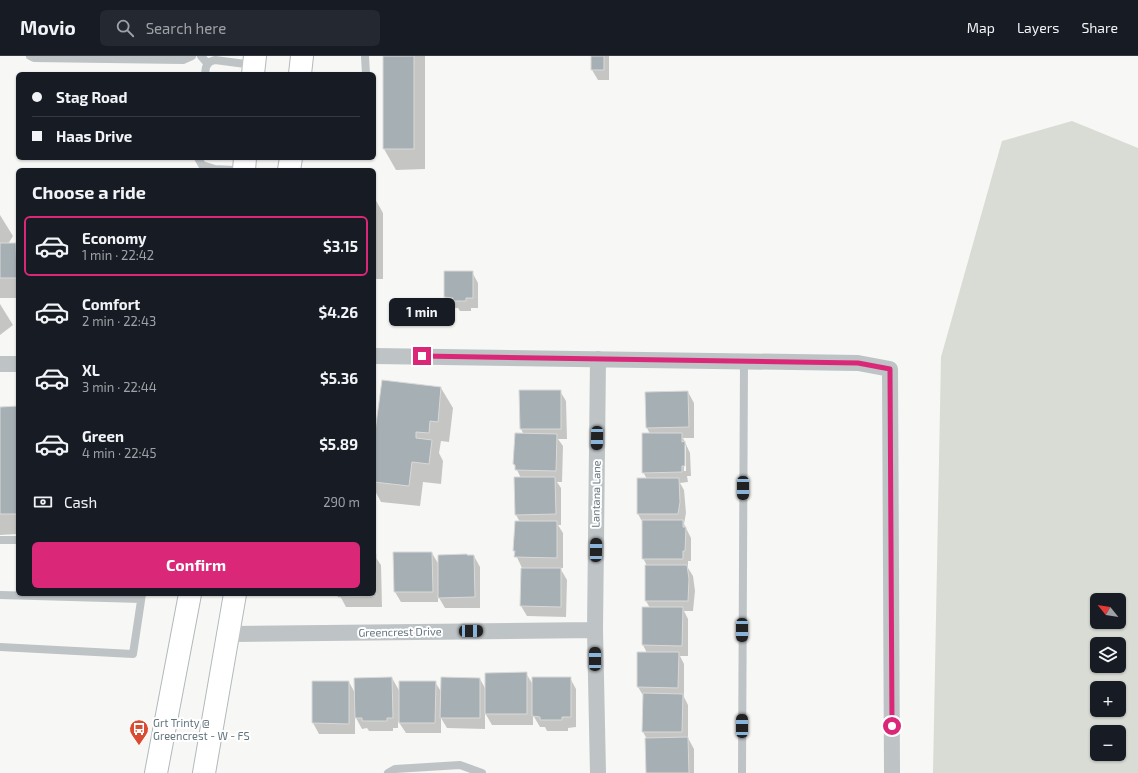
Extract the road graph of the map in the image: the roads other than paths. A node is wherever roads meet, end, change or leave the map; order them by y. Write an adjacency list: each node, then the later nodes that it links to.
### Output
1 (30, 56): 2 (lane)
2 (192, 56)
3 (201, 56): 6 (lane)
4 (302, 56): 9 (main road)
5 (365, 56): 10 (lane)
6 (208, 64): 7 (lane); 8 (lane)
7 (254, 65)
8 (206, 72)
9 (300, 72)
10 (366, 72)
11 (199, 160): 12 (lane)
12 (212, 168)
13 (376, 356): 14 (street)
14 (598, 358): 15 (street); 26 (street, Lantana Lane)
15 (744, 361): 34 (lane); 35 (street)
16 (0, 364): 17 (street)
17 (16, 364)
18 (0, 540): 19 (lane)
19 (16, 540)
20 (0, 595): 21 (lane)
21 (16, 595)
22 (71, 596): 25 (lane)
23 (190, 596): 29 (main road)
24 (235, 596): 27 (main road)
25 (142, 597): 28 (lane)
26 (595, 630): 27 (street, Greencrest Drive); 33 (street, Lantana Lane)
27 (228, 634): 30 (main road)
28 (0, 647)
29 (156, 773)
30 (204, 773)
31 (388, 773): 32 (lane)
32 (482, 773)
33 (598, 773)
34 (742, 773)
35 (892, 773)

